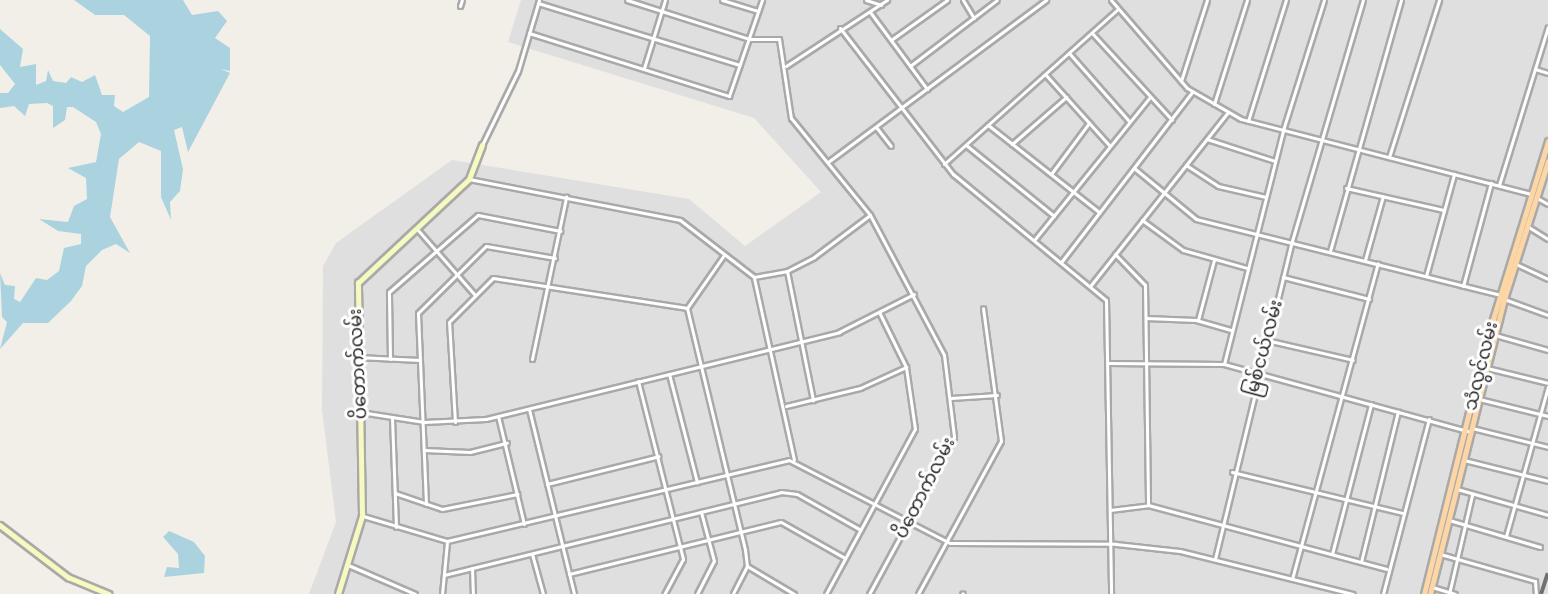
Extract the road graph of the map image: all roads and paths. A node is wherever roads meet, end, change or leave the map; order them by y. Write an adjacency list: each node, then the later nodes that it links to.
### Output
1 (462, 0): 22 (street)
2 (627, 0): 24 (street)
3 (665, 0): 24 (street)
4 (722, 0): 25 (street)
5 (762, 0): 25 (street)
6 (866, 0): 21 (street)
7 (886, 0): 21 (street)
8 (947, 0): 34 (street)
9 (963, 0): 27 (street)
10 (997, 0): 27 (street)
11 (1046, 0): 44 (street)
12 (1111, 0): 23 (street)
13 (1207, 0): 43 (street)
14 (1247, 0): 48 (street)
15 (1286, 0): 53 (street)
16 (1324, 0): 57 (street)
17 (1363, 0): 59 (street, မြစ်ငယ်လမ်း)
18 (1401, 0): 66 (street)
19 (1439, 0): 67 (street)
20 (538, 1): 30 (street); 32 (street)
21 (880, 4): 26 (street)
22 (460, 6)
23 (1119, 9): 31 (street); 43 (street)
24 (662, 11): 32 (street); 33 (street)
25 (758, 11): 33 (street)
26 (870, 12): 29 (street); 34 (street)
27 (974, 18): 38 (street)
28 (1548, 27): 40 (street)
29 (840, 28): 37 (street); 49 (street)
30 (529, 33): 39 (street); 62 (street)
31 (1092, 33): 35 (street); 47 (street)
32 (654, 38): 36 (street); 39 (street)
33 (749, 39): 36 (street); 37 (street, ပိတောက်လမ်း)
34 (891, 40): 38 (street)
35 (1069, 53): 42 (street); 52 (street)
36 (740, 65): 39 (street)
37 (786, 66): 70 (street, ပိတောက်လမ်း)
38 (910, 66): 44 (street)
39 (644, 68)
40 (1535, 68): 41 (street); 78 (street)
41 (1548, 73)
42 (1045, 74): 46 (street); 55 (street)
43 (1181, 81): 45 (street)
44 (927, 90): 49 (street)
45 (1192, 92): 48 (street); 51 (street)
46 (1066, 97): 54 (street); 61 (street)
47 (1149, 98): 51 (street); 52 (street)
48 (1214, 104): 50 (street)
49 (901, 109): 56 (street); 71 (street)
50 (1228, 112): 53 (street); 58 (street)
51 (1172, 120): 73 (street)
52 (1129, 121): 64 (street)
53 (1248, 121): 57 (street)
54 (1089, 123): 64 (street); 75 (street)
55 (988, 125): 61 (street); 63 (street)
56 (876, 127): 65 (street); 70 (street)
57 (1283, 130): 59 (street); 68 (street)
58 (1207, 139): 68 (street); 72 (street)
59 (1321, 140): 66 (street); 98 (street, မြစ်ငယ်လမ်း)
60 (1548, 141): 83 (main road, သံလွင်လမ်း)
61 (1012, 144): 75 (street)
62 (482, 145): 76 (street, ပိတောက်လမ်း)
63 (966, 145): 71 (street); 90 (street)
64 (1109, 145): 80 (street)
65 (891, 146)
66 (1356, 148): 67 (street); 79 (street)
67 (1389, 157): 74 (street)
68 (1275, 161): 85 (street)
69 (1548, 161): 83 (main road, သံလွင်လမ်း)
70 (828, 162): 89 (street, ပိတောက်လမ်း)
71 (945, 164): 96 (street)
72 (1186, 165): 81 (street); 85 (street)
73 (1134, 168): 81 (street); 88 (street)
74 (1454, 173): 77 (street); 87 (street)
75 (1051, 174): 80 (street)
76 (469, 179): 84 (street); 93 (street, ပိတောက်လမ်း)
77 (1491, 183): 78 (street); 117 (street)
78 (1498, 185): 83 (street)
79 (1346, 188): 82 (street); 100 (street)
80 (1074, 192): 88 (street); 90 (street)
81 (1164, 193): 91 (street); 95 (street)
82 (1383, 196): 87 (street); 105 (street)
83 (1534, 196): 86 (street); 92 (main road, သံလွင်လမ်း); 121 (main road, သံလွင်လမ်း)
84 (566, 197): 94 (street); 101 (street)
85 (1266, 197): 95 (street)
86 (1548, 204)
87 (1444, 210): 112 (street)
88 (1099, 212): 106 (street)
89 (870, 214): 110 (street); 119 (street, ပိတောက်လမ်း)
90 (1054, 216): 96 (street)
91 (1142, 220): 102 (street); 104 (street)
92 (1527, 226): 97 (street); 108 (main road, သံလွင်လမ်း)
93 (415, 227): 99 (street); 135 (street, ပိတောက်လမ်း)
94 (560, 231): 99 (street); 103 (street)
95 (1257, 232): 98 (street); 109 (street)
96 (1035, 239): 106 (street)
97 (1548, 239)
98 (1292, 241): 100 (street); 114 (street, မြစ်ငယ်လမ်း)
99 (435, 249): 111 (street); 136 (street)
100 (1330, 251): 105 (street)
101 (725, 254): 113 (street); 123 (street)
102 (1116, 254): 116 (street); 127 (street)
103 (555, 258): 111 (street); 118 (street)
104 (1214, 260): 109 (street); 128 (street)
105 (1365, 260): 107 (street)
106 (1062, 261): 116 (street)
107 (1378, 263): 112 (street); 122 (street)
108 (1516, 264): 115 (street); 121 (main road, သံလွင်လမ်း)
109 (1247, 268): 129 (street)
110 (787, 271): 113 (street); 132 (street)
111 (457, 272): 120 (street); 138 (street)
112 (1426, 276): 117 (street)
113 (754, 277): 133 (street)
114 (1283, 277): 122 (street); 131 (street, မြစ်ငယ်လမ်း)
115 (1548, 279)
116 (1091, 285): 141 (street)
117 (1463, 286): 121 (street)
118 (548, 288): 120 (street); 123 (street); 137 (street)
119 (914, 294): 125 (street); 153 (street, ပိတောက်လမ်း)
120 (475, 295): 167 (street)
121 (1502, 297): 126 (street); 130 (main road, သံလွင်လမ်း); 168 (main road, သံလွင်လမ်း)
122 (1369, 299): 139 (street)
123 (687, 308): 143 (street)
124 (983, 308): 151 (street)
125 (879, 312): 132 (street); 144 (street)
126 (1548, 315)
127 (1146, 318): 128 (street); 140 (street)
128 (1198, 320): 129 (street)
129 (1232, 330): 142 (street)
130 (1495, 335): 134 (street); 145 (main road, သံလွင်လမ်း)
131 (1266, 340): 139 (street); 146 (street, မြစ်ငယ်လမ်း)
132 (801, 341): 133 (street); 155 (street)
133 (772, 349): 143 (street); 157 (street)
134 (1548, 350)
135 (357, 357): 136 (street); 160 (street, ပိတောက်လမ်း)
136 (390, 359): 138 (street)
137 (532, 359)
138 (420, 360): 166 (street)
139 (1353, 360): 152 (street)
140 (1148, 362): 141 (street); 142 (street); 193 (street)
141 (1108, 363): 195 (street)
142 (1224, 364): 146 (street)
143 (701, 365): 147 (street); 177 (street)
144 (906, 367): 155 (street); 189 (street)
145 (1487, 368): 149 (street); 154 (main road, သံလွင်လမ်း)
146 (1258, 373): 152 (street); 176 (street, မြစ်ငယ်လမ်း)
147 (669, 374): 148 (street); 180 (street)
148 (638, 381): 158 (street); 173 (street)
149 (1548, 382)
150 (1548, 387): 161 (street)
151 (997, 395): 153 (street); 214 (street)
152 (1344, 397): 156 (street); 184 (street)
153 (951, 398): 202 (street, ပိတောက်လမ်း)
154 (1479, 399): 161 (street); 168 (main road, သံလွင်လမ်း)
155 (813, 400): 157 (street)
156 (1371, 404): 159 (street); 188 (street)
157 (786, 406): 174 (street)
158 (529, 409): 162 (street); 181 (street)
159 (1398, 411): 165 (street); 192 (street)
160 (360, 412): 164 (street); 199 (street, ပိတောက်လမ်း)
161 (1539, 413): 163 (street); 170 (street)
162 (498, 416): 167 (street); 169 (street)
163 (1548, 416)
164 (392, 418): 166 (street); 185 (street)
165 (1429, 419): 168 (street); 197 (street)
166 (424, 422): 167 (street); 172 (street)
167 (455, 422)
168 (1470, 430): 170 (street); 175 (main road, သံလွင်လမ်း); 253 (main road, သံလွင်လမ်း)
169 (507, 443): 172 (street); 186 (street)
170 (1530, 444): 171 (street); 178 (street)
171 (1548, 447)
172 (424, 450): 191 (street)
173 (658, 456): 181 (street); 182 (street)
174 (794, 460): 177 (street); 189 (street)
175 (1464, 460): 178 (street); 183 (main road, သံလွင်လမ်း)
176 (1232, 472): 184 (street); 208 (street, မြစ်ငယ်လမ်း)
177 (727, 475): 180 (street); 190 (street)
178 (1521, 476): 179 (street); 194 (street)
179 (1548, 481)
180 (697, 482): 182 (street)
181 (547, 484): 200 (street)
182 (668, 489): 200 (street); 201 (street)
183 (1456, 489): 187 (street); 203 (main road, သံလွင်လမ်း)
184 (1317, 490): 188 (street); 216 (street)
185 (395, 493): 191 (street); 207 (street)
186 (518, 494): 191 (street); 204 (street)
187 (1472, 495): 194 (street); 205 (street)
188 (1346, 498): 192 (street); 221 (street)
189 (876, 502): 202 (street); 209 (street)
190 (734, 503): 196 (street); 209 (street); 210 (street)
191 (426, 504)
192 (1375, 504): 197 (street); 226 (street)
193 (1148, 505): 195 (street); 208 (street)
194 (1513, 506): 198 (street); 211 (street)
195 (1110, 510): 215 (street)
196 (701, 512): 201 (street); 212 (street)
197 (1403, 513): 230 (street)
198 (1548, 515)
199 (362, 516): 207 (street); 227 (street, ပိတောက်လမ်း)
200 (555, 517): 204 (street); 217 (street)
201 (673, 520): 217 (street); 218 (street)
202 (909, 520): 214 (street); 248 (street, ပိတောက်လမ်း)
203 (1449, 520): 205 (street); 222 (main road, သံလွင်လမ်း)
204 (525, 524): 213 (street)
205 (1464, 524): 211 (street); 224 (street)
206 (0, 525): 236 (street)
207 (396, 527): 213 (street)
208 (1222, 527): 216 (street); 225 (street, မြစ်ငယ်လမ်း)
209 (861, 530): 223 (street)
210 (741, 532): 212 (street); 223 (street); 228 (street)
211 (1506, 536): 219 (street)
212 (709, 540): 218 (street); 244 (street)
213 (447, 541): 231 (street)
214 (947, 541): 215 (street); 249 (street)
215 (1110, 544): 225 (street); 250 (street)
216 (1301, 546): 221 (street); 233 (street)
217 (562, 547): 220 (street); 232 (street)
218 (679, 547): 232 (street); 243 (street)
219 (1540, 547)
220 (532, 554): 229 (street); 241 (street)
221 (1332, 554): 226 (street)
222 (1440, 554): 224 (street); 234 (main road, သံလွင်လမ်း)
223 (845, 558): 247 (street)
224 (1454, 558): 235 (street); 256 (street)
225 (1215, 559): 233 (street)
226 (1361, 562): 230 (street)
227 (348, 565): 237 (street, ပိတောက်လမ်း); 238 (street)
228 (747, 566): 245 (street); 246 (street)
229 (472, 568): 231 (street); 240 (street)
230 (1387, 569): 252 (street)
231 (444, 574): 239 (street)
232 (569, 574): 242 (street)
233 (1292, 579): 251 (street)
234 (1432, 587): 235 (street); 254 (main road, သံလွင်လမ်း)
235 (1449, 593): 255 (street)
236 (109, 594)
237 (338, 594)
238 (415, 594)
239 (442, 594)
240 (473, 594)
241 (543, 594)
242 (574, 594)
243 (664, 594)
244 (697, 594)
245 (733, 594)
246 (794, 594)
247 (826, 594)
248 (869, 594)
249 (918, 594)
250 (1111, 594)
251 (1353, 594)
252 (1383, 594)
253 (1424, 594)
254 (1430, 594)
255 (1455, 594)
256 (1536, 594)

